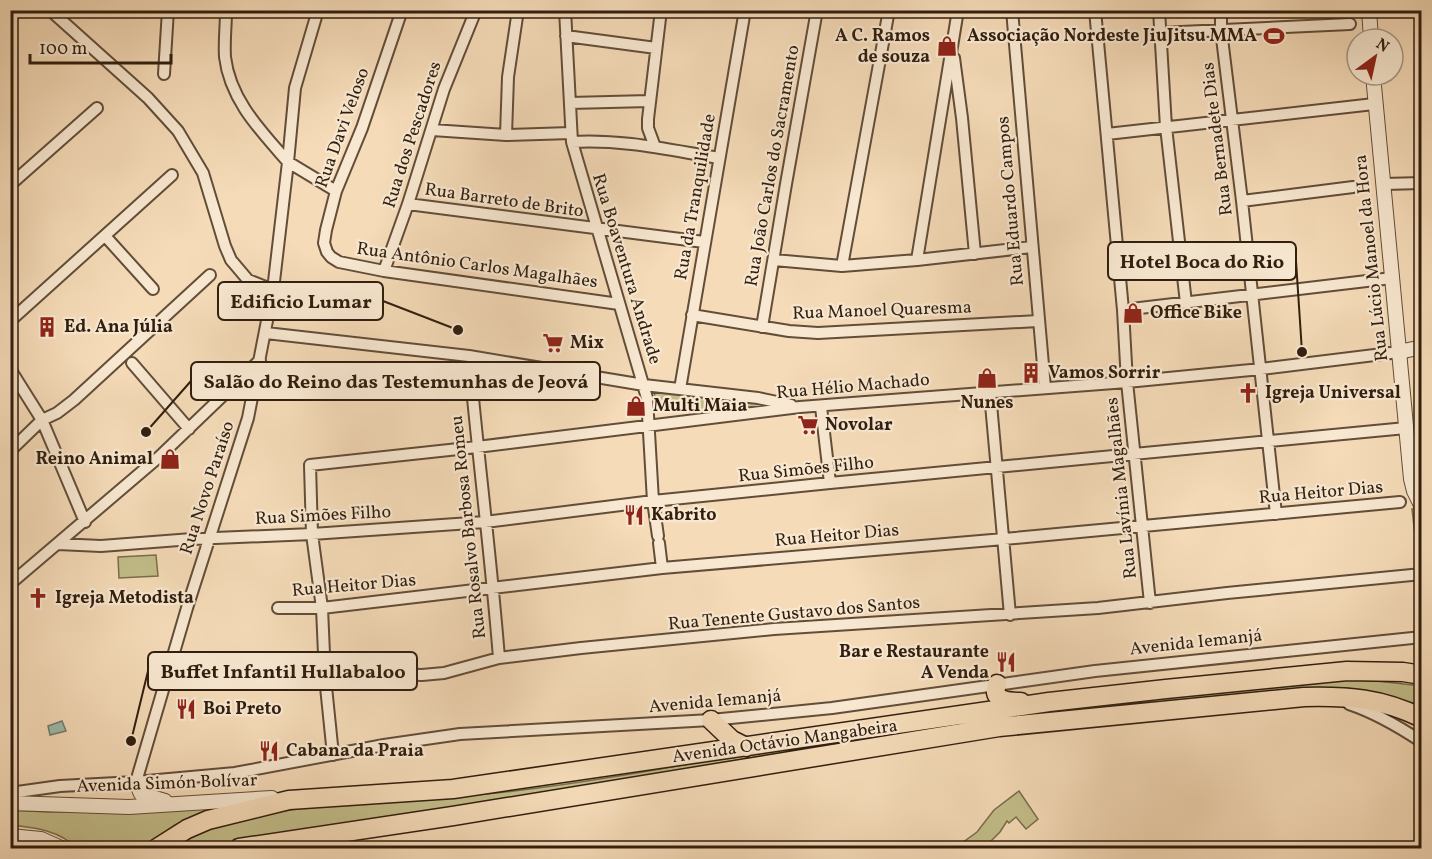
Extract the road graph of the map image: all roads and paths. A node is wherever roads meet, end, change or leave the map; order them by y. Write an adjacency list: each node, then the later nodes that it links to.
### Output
1 (50, 10): 62 (street)
2 (168, 10): 26 (street)
3 (226, 10): 40 (street)
4 (318, 10): 40 (street, Rua Novo Paraíso)
5 (402, 10): 46 (street, Rua Davi Veloso)
6 (476, 10): 34 (street, Rua dos Pescadores)
7 (518, 10): 36 (street)
8 (565, 10): 23 (street, Rua Boaventura Andrade)
9 (661, 10): 24 (street)
10 (745, 10): 39 (street, Rua da Tranquilidade)
11 (817, 10): 55 (street, Rua João Carlos do Sacramento)
12 (889, 10): 57 (street)
13 (958, 10): 25 (street)
14 (1012, 10): 52 (street, Rua Eduardo Campos)
15 (1095, 10): 35 (street, Rua Lavínia Magalhães)
16 (1159, 10): 22 (street)
17 (1221, 10): 21 (street, Rua Bernadete Dias)
18 (1369, 10): 20 (street)
19 (1350, 24): 21 (street)
20 (1370, 27)
21 (1221, 30): 22 (street); 32 (street, Rua Bernadete Dias)
22 (1159, 33): 33 (street)
23 (566, 36): 24 (street); 29 (street, Rua Boaventura Andrade)
24 (656, 48): 28 (street)
25 (952, 48): 53 (street); 56 (street)
26 (164, 74)
27 (1373, 87): 30 (street, Rua Lúcio Manoel da Hora)
28 (649, 101): 29 (street); 38 (street)
29 (570, 103): 37 (street, Rua Boaventura Andrade)
30 (1374, 104): 32 (street); 43 (street, Rua Lúcio Manoel da Hora)
31 (97, 108): 44 (street)
32 (1232, 119): 33 (street); 47 (street, Rua Bernadete Dias)
33 (1166, 126): 35 (street); 64 (street)
34 (432, 129): 36 (street); 48 (street, Rua dos Pescadores)
35 (1107, 134): 66 (street, Rua Lavínia Magalhães)
36 (506, 135): 37 (street)
37 (571, 138): 38 (street); 49 (street, Rua Boaventura Andrade)
38 (655, 147): 39 (street)
39 (719, 158): 51 (street, Rua da Tranquilidade)
40 (288, 162): 46 (street); 62 (street, Rua Novo Paraíso)
41 (172, 175): 50 (street)
42 (1422, 183): 43 (street)
43 (1384, 184): 60 (street, Rua Lúcio Manoel da Hora)
44 (10, 185)
45 (1353, 187): 47 (street)
46 (336, 191): 54 (street, Rua Davi Veloso)
47 (1242, 201): 63 (street, Rua Bernadete Dias)
48 (408, 204): 49 (street, Rua Barreto de Brito); 58 (street, Rua dos Pescadores)
49 (596, 230): 51 (street, Rua Barreto de Brito); 65 (street, Rua Boaventura Andrade)
50 (106, 237): 61 (street); 68 (street)
51 (704, 242): 67 (street, Rua da Tranquilidade)
52 (1032, 248): 53 (street); 69 (street, Rua Eduardo Campos)
53 (975, 254): 56 (street)
54 (331, 257): 58 (street, Rua Antônio Carlos Magalhães)
55 (774, 260): 57 (street); 70 (street, Rua João Carlos do Sacramento)
56 (917, 260): 57 (street)
57 (842, 266)
58 (384, 271): 65 (street, Rua Antônio Carlos Magalhães)
59 (210, 275): 86 (street)
60 (1392, 278): 63 (street); 73 (street, Rua Lúcio Manoel da Hora)
61 (153, 290)
62 (273, 290): 71 (street, Rua Novo Paraíso)
63 (1252, 296): 64 (street); 78 (street, Rua Bernadete Dias)
64 (1186, 303): 66 (street)
65 (620, 304): 80 (street, Rua Boaventura Andrade)
66 (1123, 310): 79 (street, Rua Lavínia Magalhães)
67 (692, 315): 70 (street, Rua Manoel Quaresma); 82 (street, Rua da Tranquilidade)
68 (10, 321)
69 (1038, 321): 70 (street, Rua Manoel Quaresma); 81 (street, Rua Eduardo Campos)
70 (762, 327)
71 (266, 333): 74 (street); 75 (street, Rua Novo Paraíso)
72 (1422, 347): 73 (street)
73 (1400, 352): 78 (street, Rua Hélio Machado); 88 (street, Rua Lúcio Manoel da Hora)
74 (469, 356): 80 (street); 91 (street, Rua Rosalvo Barbosa Romeu)
75 (260, 360): 89 (street); 104 (street, Rua Novo Paraíso)
76 (132, 363): 89 (street)
77 (10, 369): 86 (street)
78 (1261, 369): 79 (street, Rua Hélio Machado); 90 (street, Rua Bernadete Dias)
79 (1127, 382): 81 (street, Rua Hélio Machado); 93 (street, Rua Lavínia Magalhães)
80 (644, 385): 82 (street); 87 (street, Rua Boaventura Andrade)
81 (1045, 388): 83 (street, Rua Hélio Machado)
82 (680, 389): 85 (street)
83 (990, 393): 84 (street, Rua Hélio Machado); 94 (street)
84 (821, 406): 85 (street, Rua Hélio Machado); 95 (street)
85 (800, 407): 87 (street, Rua Hélio Machado)
86 (42, 420): 92 (street); 100 (street)
87 (649, 425): 91 (street, Rua Hélio Machado); 96 (street, Rua Boaventura Andrade)
88 (1406, 428): 90 (street, Rua Simões Filho); 98 (street, Rua Lúcio Manoel da Hora)
89 (189, 429): 100 (street)
90 (1268, 440): 93 (street, Rua Simões Filho); 99 (street, Rua Bernadete Dias)
91 (477, 447): 101 (street, Rua Rosalvo Barbosa Romeu); 103 (street, Rua Hélio Machado)
92 (10, 450)
93 (1134, 454): 94 (street, Rua Simões Filho); 102 (street, Rua Lavínia Magalhães)
94 (997, 468): 95 (street, Rua Simões Filho); 105 (street)
95 (830, 483): 96 (street, Rua Simões Filho)
96 (653, 501): 101 (street, Rua Simões Filho); 107 (street, Rua Boaventura Andrade)
97 (1400, 502): 99 (street, Rua Heitor Dias)
98 (1422, 507)
99 (1276, 514): 102 (street, Rua Heitor Dias)
100 (85, 522): 106 (street)
101 (485, 522): 103 (street, Rua Simões Filho); 110 (street, Rua Rosalvo Barbosa Romeu)
102 (1141, 526): 105 (street, Rua Heitor Dias); 111 (street, Rua Lavínia Magalhães)
103 (312, 534): 104 (street, Rua Simões Filho); 113 (street)
104 (209, 538): 106 (street, Rua Simões Filho); 118 (street, Rua Novo Paraíso)
105 (1004, 539): 107 (street, Rua Heitor Dias); 114 (street)
106 (58, 544): 109 (street)
107 (662, 568): 110 (street, Rua Heitor Dias)
108 (1422, 574): 111 (street, Rua Tenente Gustavo dos Santos)
109 (10, 584)
110 (494, 589): 113 (street, Rua Heitor Dias); 116 (street, Rua Rosalvo Barbosa Romeu)
111 (1150, 603): 114 (street, Rua Tenente Gustavo dos Santos)
112 (278, 608): 113 (street, Rua Heitor Dias)
113 (322, 608): 121 (street)
114 (1010, 615): 116 (street, Rua Tenente Gustavo dos Santos)
115 (1422, 637): 122 (street, Avenida Iemanjá)
116 (499, 658): 121 (street, Rua Tenente Gustavo dos Santos)
117 (1422, 662): 119 (main road)
118 (171, 665): 121 (street, Rua Tenente Gustavo dos Santos); 130 (street, Rua Novo Paraíso)
119 (1347, 671): 120 (main road, Avenida Octávio Mangabeira); 124 (main road, Avenida Octávio Mangabeira)
120 (1422, 675)
121 (325, 677): 129 (street)
122 (997, 684): 124 (main road); 126 (street, Avenida Iemanjá)
123 (1304, 697): 125 (main road, Avenida Octávio Mangabeira); 127 (street); 138 (main road, Avenida Octávio Mangabeira)
124 (1049, 702): 128 (main road, Avenida Octávio Mangabeira)
125 (1422, 718)
126 (711, 720): 128 (main road); 129 (street, Avenida Iemanjá)
127 (1422, 742)
128 (746, 747): 132 (main road, Avenida Octávio Mangabeira)
129 (333, 755): 130 (street, Avenida Iemanjá)
130 (136, 782): 131 (street, Avenida Iemanjá); 134 (street)
131 (10, 793)
132 (288, 800): 134 (street, Avenida Simón Bolívar); 137 (main road, Avenida Octávio Mangabeira)
133 (10, 803): 134 (street, Avenida Simón Bolívar)
134 (187, 804)
135 (10, 836): 136 (street)
136 (61, 849)
137 (157, 849)
138 (239, 849)

